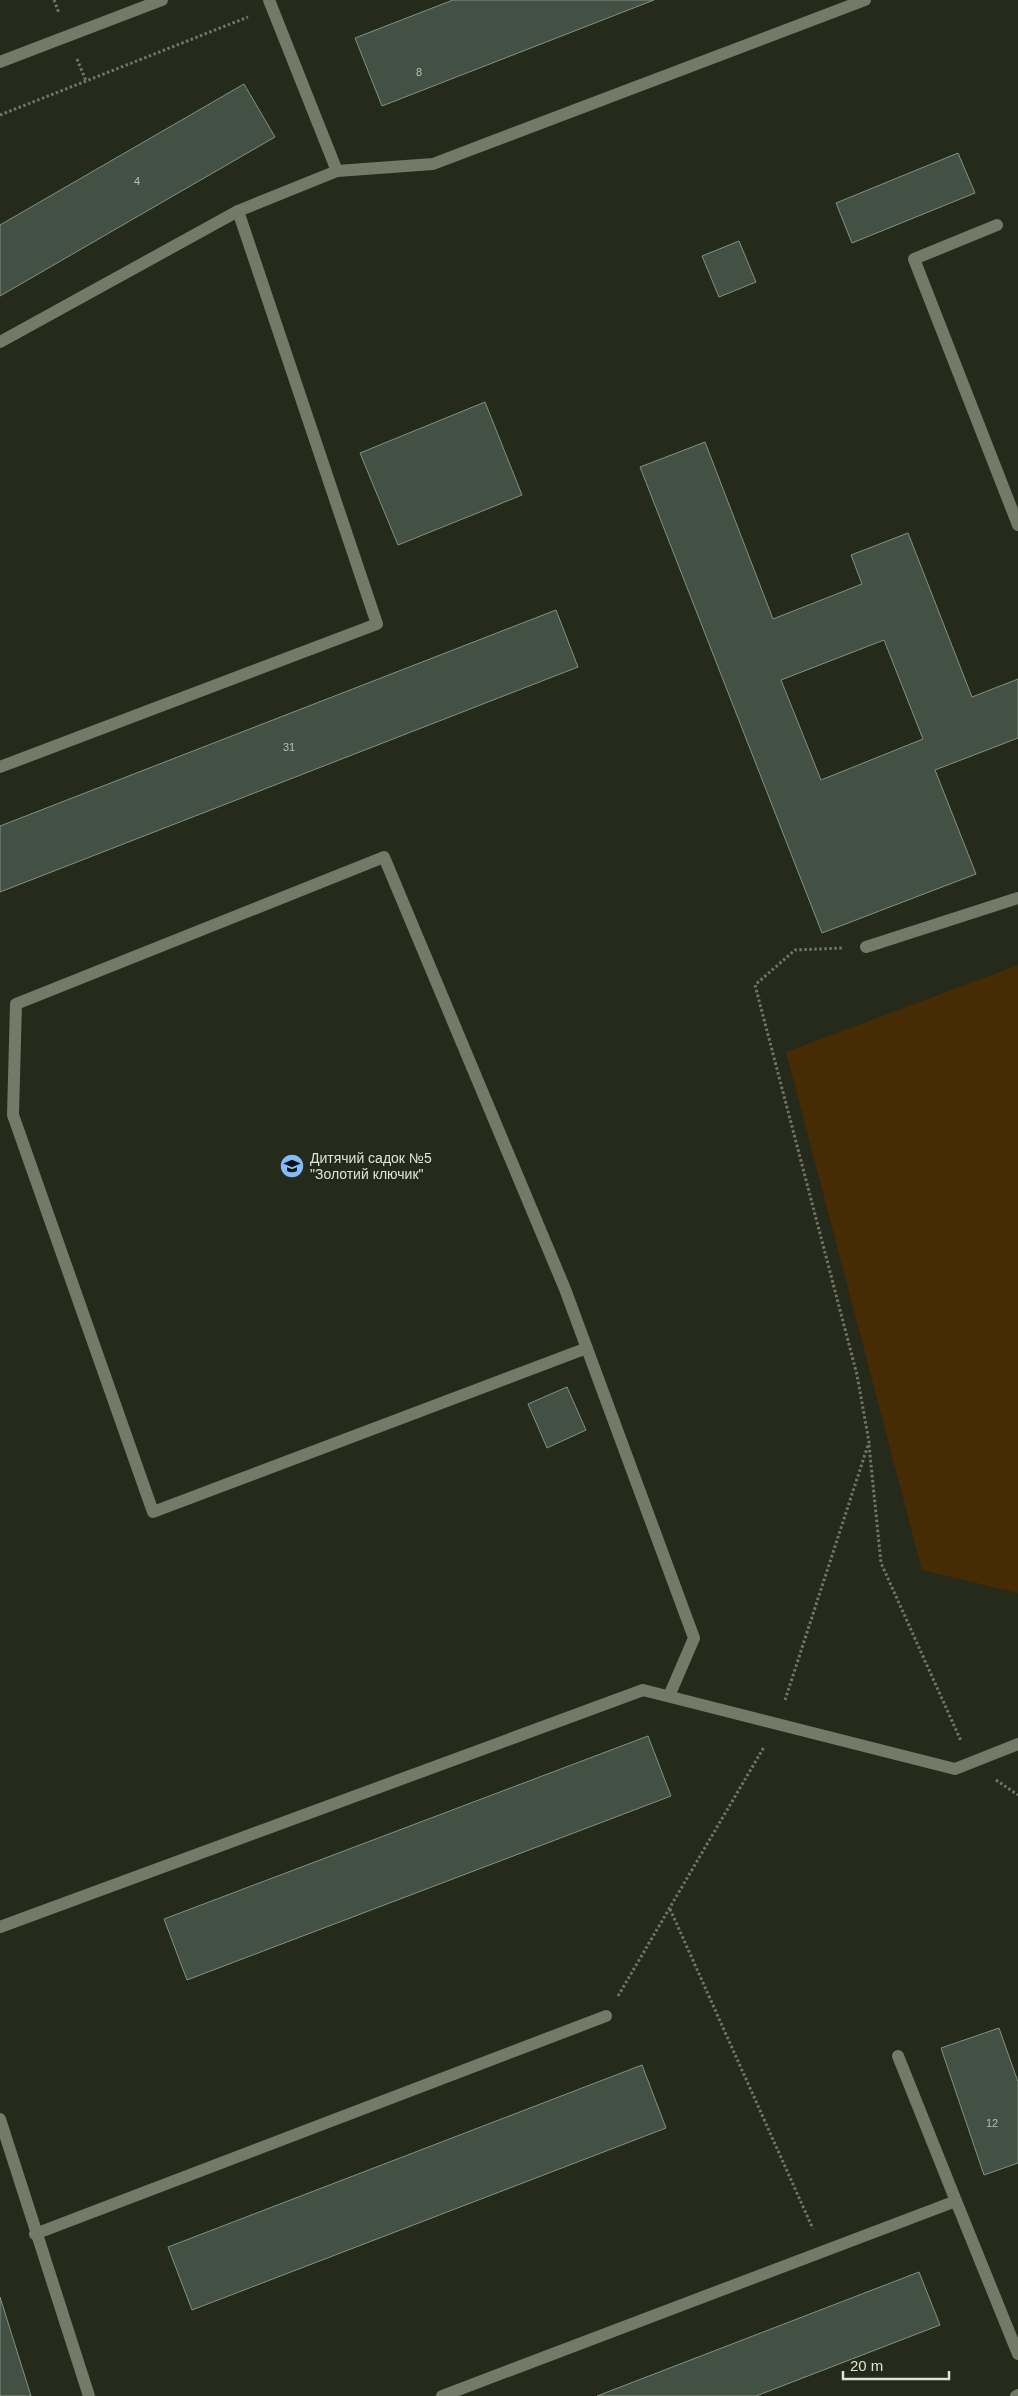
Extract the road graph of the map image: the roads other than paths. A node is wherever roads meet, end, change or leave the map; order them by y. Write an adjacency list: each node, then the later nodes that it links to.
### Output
1 (162, 0): 4 (street)
2 (865, 0): 5 (street)
3 (271, 4): 5 (street)
4 (0, 62)
5 (337, 171): 6 (street)
6 (238, 211): 8 (street); 10 (street)
7 (997, 225): 9 (street)
8 (0, 342)
9 (1018, 525)
10 (0, 767)
11 (1018, 898): 12 (street)
12 (866, 947)
13 (587, 1348): 13 (street); 14 (street)
14 (669, 1696): 15 (street); 16 (street)
15 (1018, 1744)
16 (0, 1927)
17 (606, 2016): 21 (street)
18 (898, 2056): 20 (street)
19 (0, 2119): 21 (street)
20 (956, 2201): 22 (street); 24 (street)
21 (35, 2234): 23 (street)
22 (1018, 2354)
23 (89, 2396)
24 (442, 2396)

